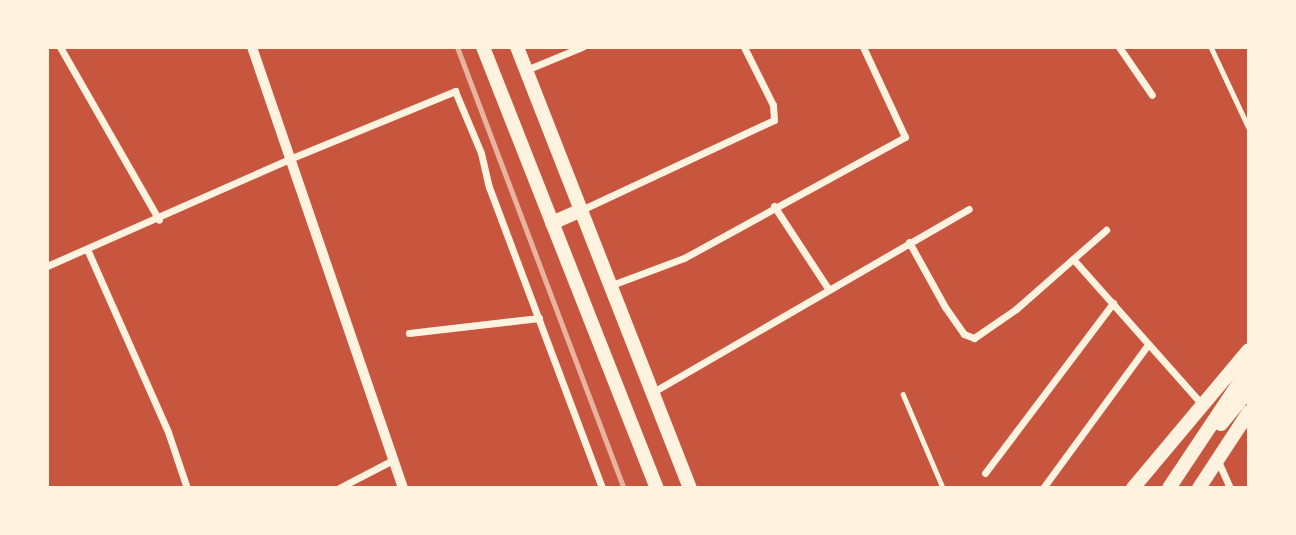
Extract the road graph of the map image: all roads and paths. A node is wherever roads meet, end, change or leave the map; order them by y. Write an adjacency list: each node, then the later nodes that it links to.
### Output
1 (60, 47): 17 (street)
2 (252, 47): 13 (street)
3 (483, 47): 18 (main road)
4 (517, 47): 10 (main road)
5 (582, 47): 10 (street)
6 (744, 47): 16 (street)
7 (863, 47): 14 (street)
8 (1119, 47): 11 (street)
9 (1212, 48): 12 (lane)
10 (526, 70): 16 (main road)
11 (1152, 95)
12 (1249, 128)
13 (287, 160): 17 (street); 27 (street); 37 (street)
14 (774, 206): 24 (street); 25 (street)
15 (969, 209): 20 (street)
16 (579, 211): 18 (main road); 24 (main road)
17 (159, 220): 21 (street)
18 (552, 223): 44 (main road)
19 (1106, 229): 22 (street)
20 (909, 242): 22 (street); 25 (street)
21 (87, 249): 23 (street); 40 (street)
22 (1073, 259): 26 (street)
23 (47, 266)
24 (610, 286): 33 (main road)
25 (829, 290): 33 (street)
26 (1113, 303): 29 (street); 39 (street)
27 (539, 317): 28 (street); 43 (street)
28 (409, 333)
29 (1147, 346): 35 (street); 47 (street)
30 (1249, 350): 35 (main road)
31 (1249, 368): 49 (main road)
32 (1249, 390): 49 (main road)
33 (653, 392): 45 (main road)
34 (903, 394): 46 (lane)
35 (1201, 403): 48 (main road)
36 (1249, 412): 38 (main road)
37 (393, 460): 41 (street); 42 (street)
38 (1217, 461): 50 (main road); 51 (street)
39 (985, 473)
40 (187, 488)
41 (339, 488)
42 (403, 488)
43 (602, 488)
44 (657, 488)
45 (690, 488)
46 (943, 488)
47 (1043, 488)
48 (1133, 488)
49 (1170, 488)
50 (1199, 488)
51 (1230, 488)

